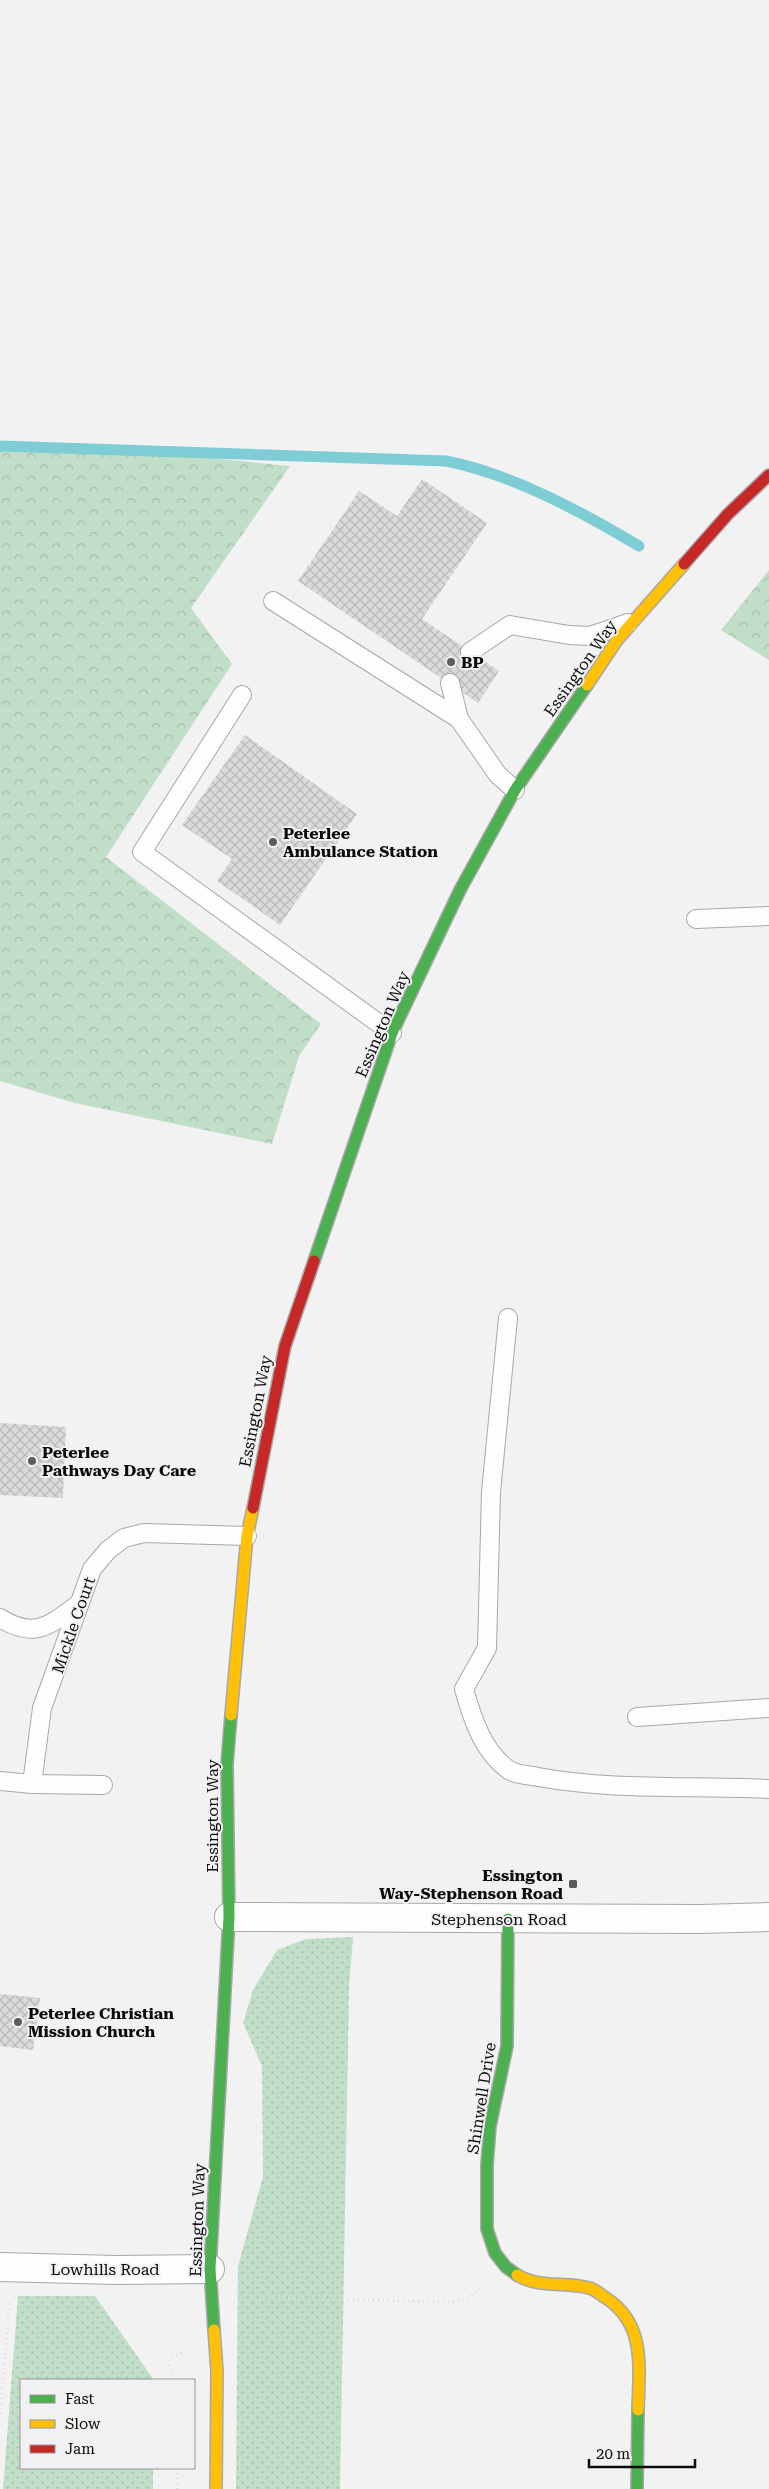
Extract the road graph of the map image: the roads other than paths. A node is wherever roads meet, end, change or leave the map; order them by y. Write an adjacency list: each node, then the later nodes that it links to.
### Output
1 (769, 476): 3 (street, Essington Way)
2 (273, 601): 7 (lane)
3 (632, 622): 4 (lane); 8 (street, Essington Way)
4 (470, 652)
5 (450, 683): 7 (lane)
6 (242, 695): 11 (lane)
7 (459, 719): 8 (lane)
8 (515, 790): 11 (street, Essington Way)
9 (769, 916): 10 (lane)
10 (696, 919)
11 (392, 1033): 13 (street, Essington Way)
12 (508, 1318): 21 (lane)
13 (247, 1536): 14 (lane, Mickle Court); 22 (street, Essington Way)
14 (80, 1603): 15 (lane); 19 (lane, Mickle Court)
15 (0, 1618)
16 (769, 1708): 17 (lane)
17 (637, 1717)
18 (0, 1781): 19 (lane)
19 (32, 1784): 20 (lane)
20 (103, 1785)
21 (769, 1789)
22 (229, 1917): 24 (street, Stephenson Road); 26 (street, Essington Way)
23 (769, 1917): 24 (street, Stephenson Road)
24 (508, 1919): 28 (street, Shinwell Drive)
25 (7, 2268): 26 (street, Lowhills Road)
26 (210, 2268): 27 (street, Essington Way)
27 (216, 2489)
28 (636, 2489)

